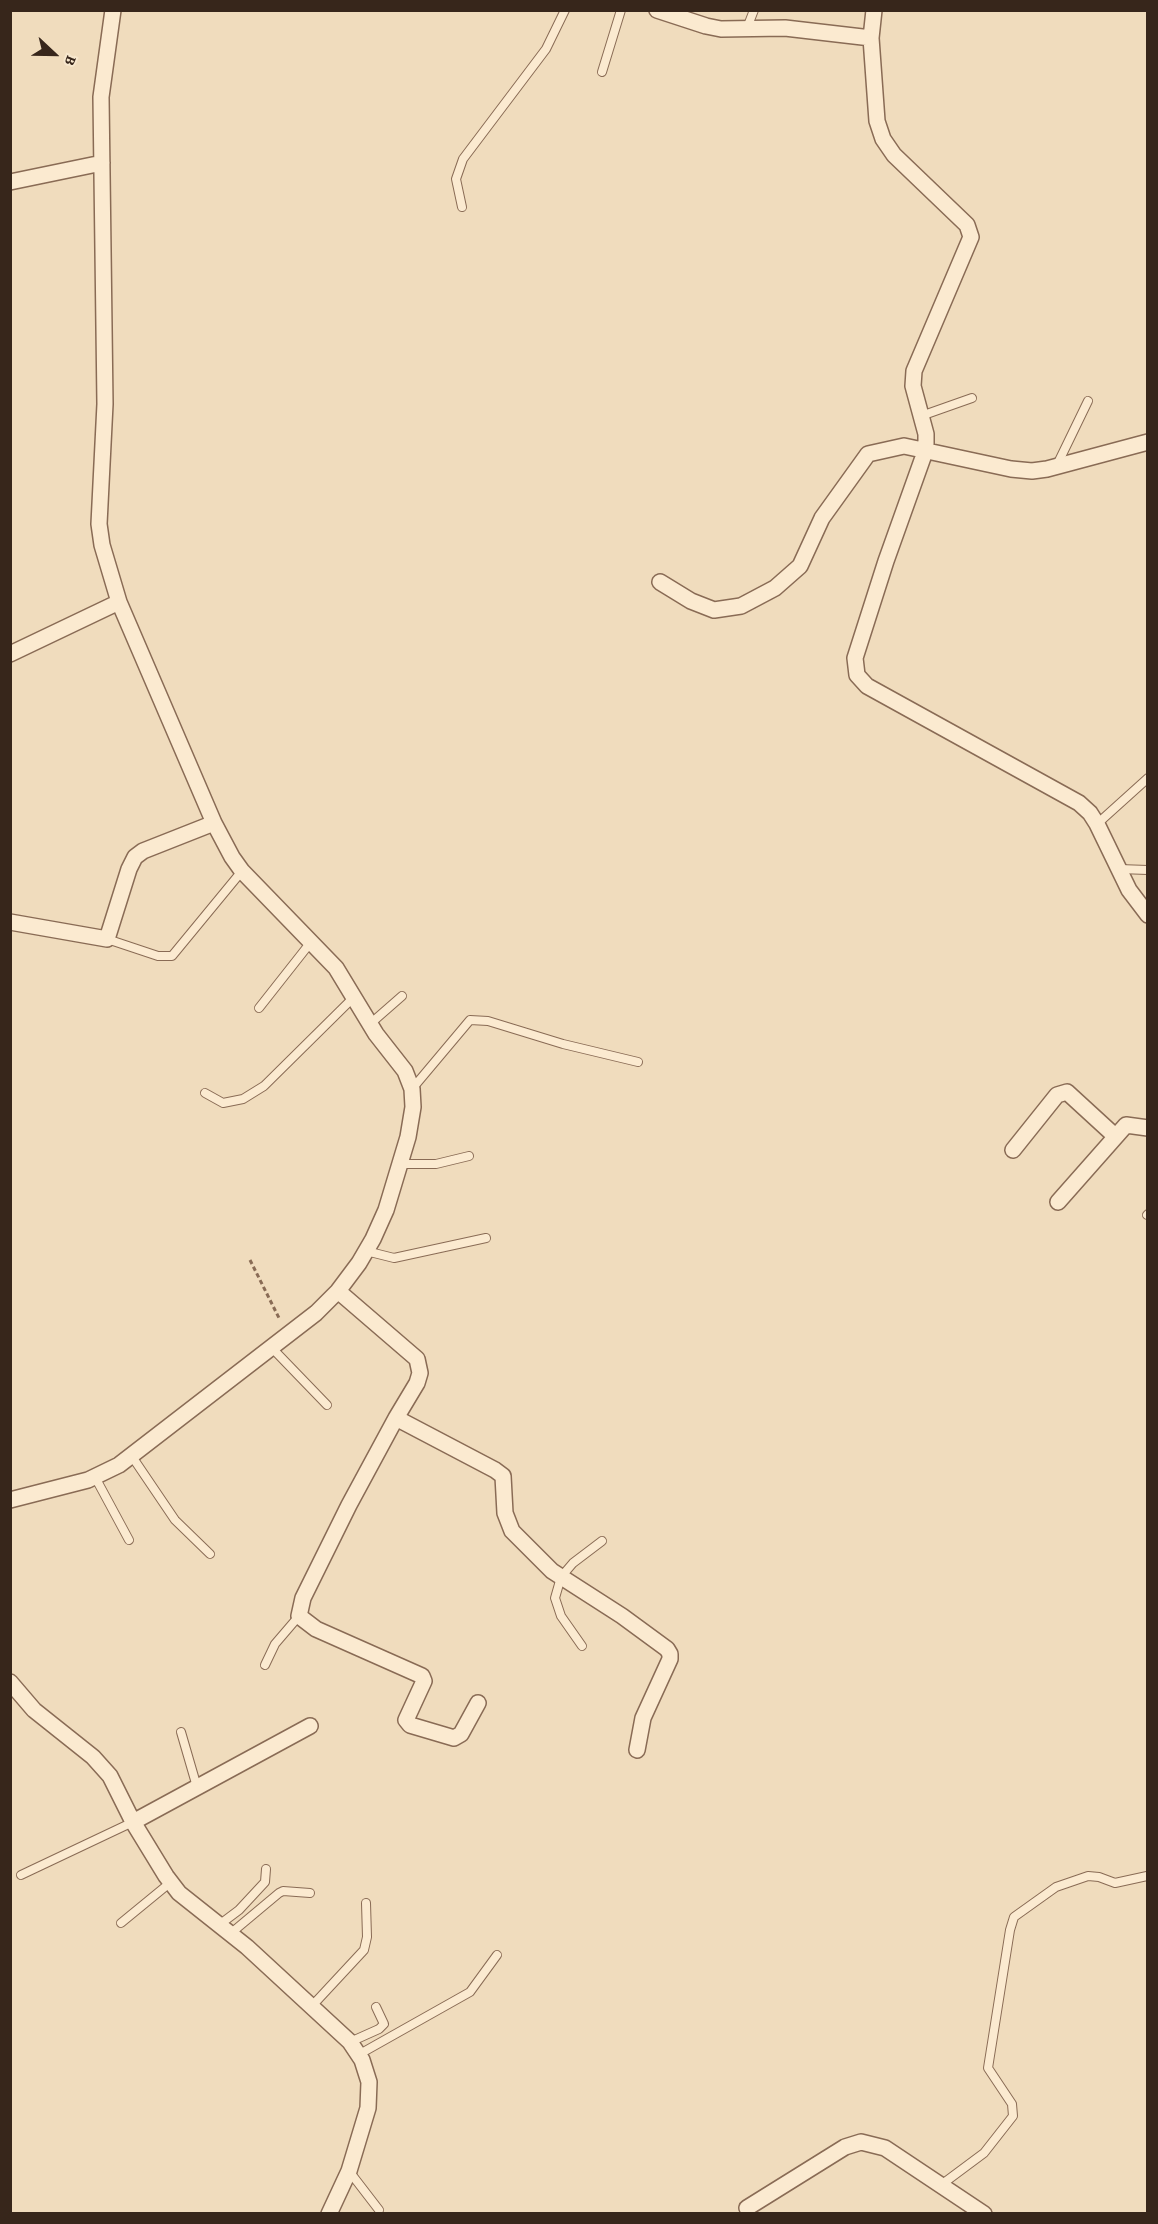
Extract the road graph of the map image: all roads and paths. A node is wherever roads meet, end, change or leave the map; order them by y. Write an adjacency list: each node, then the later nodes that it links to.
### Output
1 (112, 10): 10 (street)
2 (565, 10): 12 (lane)
3 (621, 10): 9 (lane)
4 (754, 10): 7 (lane)
5 (874, 10): 8 (street)
6 (666, 12): 7 (street)
7 (747, 28): 8 (street)
8 (871, 38): 15 (street)
9 (602, 72)
10 (102, 163): 11 (street); 20 (street)
11 (10, 182)
12 (462, 207)
13 (972, 398): 15 (lane)
14 (1088, 402): 18 (lane)
15 (921, 416): 17 (street)
16 (1148, 442): 18 (street)
17 (926, 449): 18 (street); 19 (street); 24 (street)
18 (1056, 467)
19 (660, 582)
20 (119, 602): 21 (street); 23 (street)
21 (10, 654)
22 (1148, 778): 24 (lane)
23 (214, 822): 27 (street); 30 (street)
24 (1098, 824): 25 (street)
25 (1119, 869): 26 (lane); 28 (street)
26 (1148, 870)
27 (242, 872): 30 (lane); 31 (street)
28 (1148, 915)
29 (10, 922): 30 (street)
30 (107, 939)
31 (310, 942): 33 (street); 34 (lane)
32 (402, 996): 35 (lane)
33 (354, 997): 35 (street); 38 (lane)
34 (259, 1008)
35 (370, 1024): 37 (street)
36 (638, 1062): 37 (lane)
37 (412, 1089): 43 (street)
38 (205, 1093)
39 (1148, 1128): 40 (street)
40 (1114, 1136): 41 (street); 44 (street)
41 (1013, 1150)
42 (469, 1156): 43 (lane)
43 (400, 1164): 46 (street)
44 (1058, 1202)
45 (486, 1238): 46 (lane)
46 (366, 1251): 48 (street)
47 (250, 1260): 49 (path)
48 (338, 1291): 49 (street); 52 (street)
49 (287, 1335): 50 (street)
50 (272, 1347): 51 (lane); 53 (street)
51 (327, 1405)
52 (396, 1418): 59 (street); 60 (street)
53 (131, 1455): 54 (street); 58 (lane)
54 (95, 1477): 55 (street); 56 (lane)
55 (10, 1500)
56 (129, 1540)
57 (602, 1541): 59 (lane)
58 (210, 1554)
59 (561, 1577): 61 (lane); 67 (street)
60 (299, 1616): 62 (lane); 64 (street)
61 (582, 1646)
62 (265, 1665)
63 (10, 1682): 69 (street)
64 (478, 1703)
65 (310, 1726): 68 (street)
66 (181, 1732): 68 (lane)
67 (637, 1750)
68 (197, 1787): 69 (street)
69 (133, 1822): 71 (lane); 73 (street)
70 (266, 1869): 77 (lane)
71 (21, 1875)
72 (1147, 1876): 83 (lane)
73 (171, 1882): 76 (lane); 77 (street)
74 (310, 1893): 77 (lane)
75 (366, 1903): 79 (lane)
76 (121, 1923)
77 (224, 1930): 79 (street)
78 (497, 1955): 81 (lane)
79 (311, 2007): 81 (street)
80 (376, 2007): 81 (lane)
81 (354, 2048): 82 (street)
82 (349, 2170): 85 (lane); 86 (street)
83 (941, 2185): 84 (street); 87 (street)
84 (747, 2208)
85 (379, 2210)
86 (329, 2214)
87 (984, 2214)

